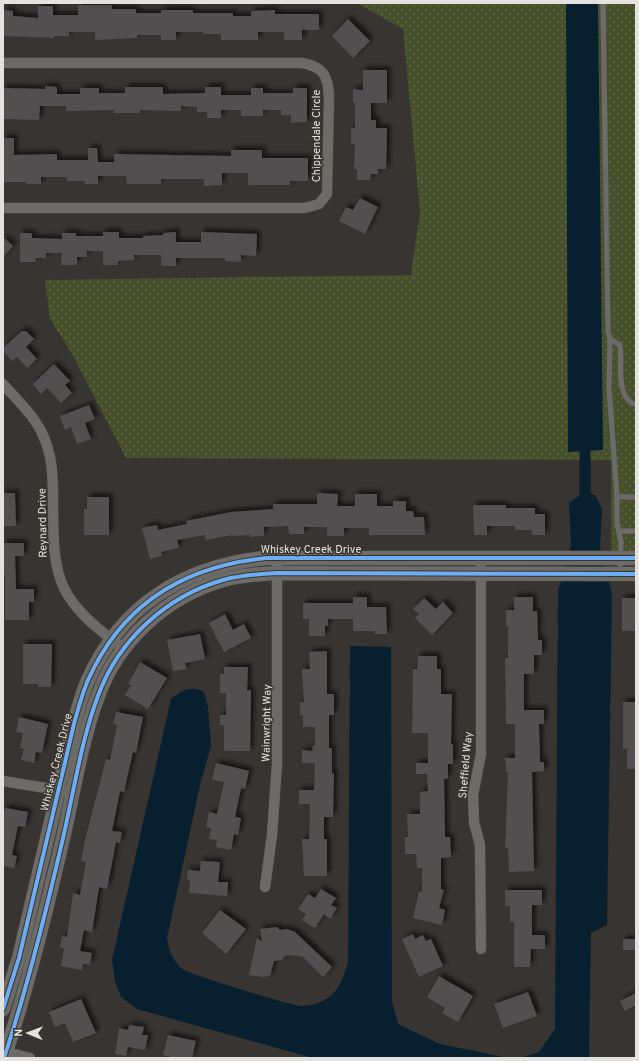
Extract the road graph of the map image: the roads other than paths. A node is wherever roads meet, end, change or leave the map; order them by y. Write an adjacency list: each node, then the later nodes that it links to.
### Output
1 (603, 3): 4 (lane)
2 (3, 63): 3 (street, Chippendale Circle)
3 (3, 208)
4 (610, 339): 6 (lane); 7 (lane)
5 (3, 384): 19 (street, Reynard Drive)
6 (636, 405)
7 (617, 497): 8 (lane); 9 (lane)
8 (636, 497)
9 (619, 531): 10 (lane); 13 (lane)
10 (636, 531)
11 (277, 558): 12 (street, Whiskey Creek Drive); 15 (street, Wainwright Way); 19 (street, Whiskey Creek Drive)
12 (481, 558): 13 (street, Whiskey Creek Drive); 16 (street, Sheffield Way)
13 (616, 558): 14 (street, Whiskey Creek Drive); 17 (lane)
14 (636, 558)
15 (278, 573): 16 (street); 20 (street); 24 (street, Wainwright Way)
16 (481, 574): 17 (street); 25 (street, Sheffield Way)
17 (616, 574): 18 (street)
18 (636, 574)
19 (111, 640): 20 (street, Reynard Drive); 22 (street, Whiskey Creek Drive)
20 (124, 649): 23 (street)
21 (3, 781): 22 (street)
22 (58, 790): 23 (street); 26 (street, Whiskey Creek Drive)
23 (74, 793): 27 (street)
24 (265, 887)
25 (481, 948)
26 (3, 1009)
27 (4, 1053): 28 (street)
28 (30, 1058)

